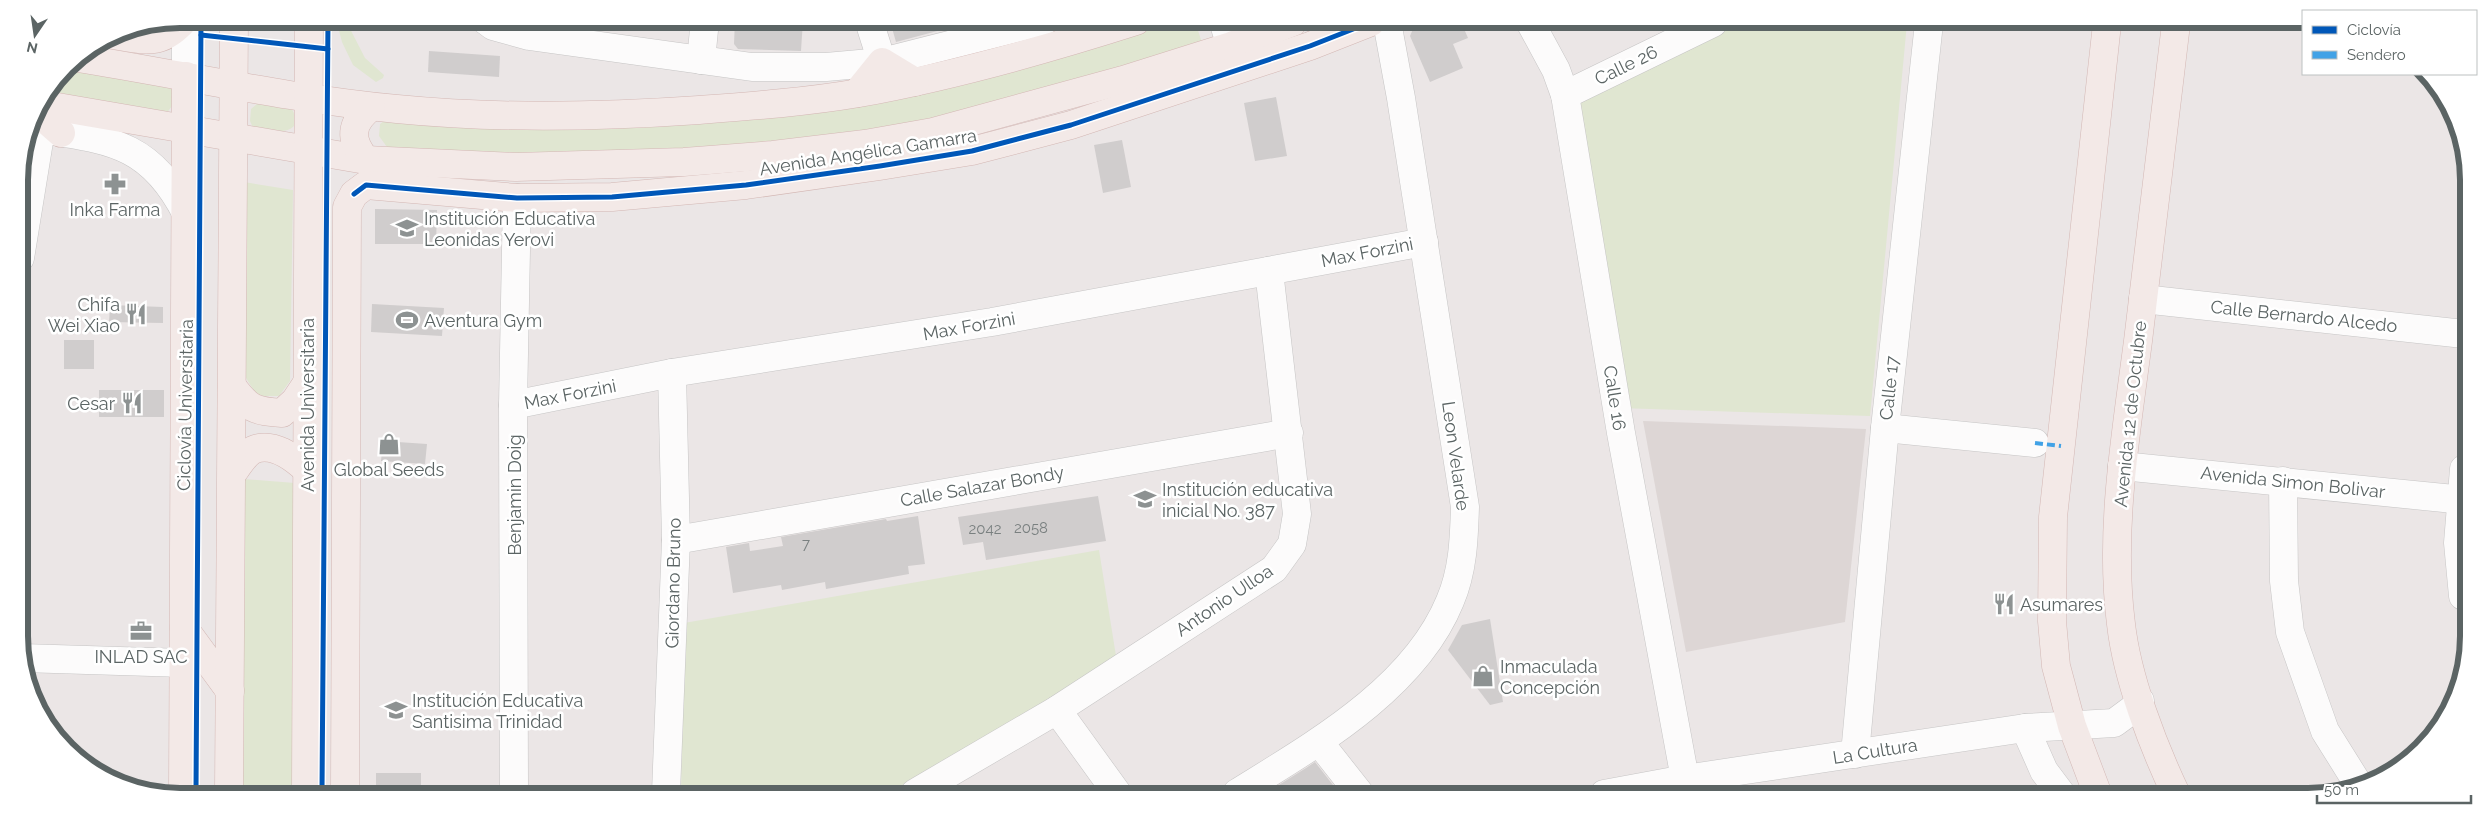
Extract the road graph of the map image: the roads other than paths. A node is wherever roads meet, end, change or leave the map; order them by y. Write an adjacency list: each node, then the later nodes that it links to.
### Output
1 (178, 28): 19 (main road)
2 (186, 28): 24 (street)
3 (234, 28): 26 (main road)
4 (309, 28): 29 (main road, Avenida Universitaria)
5 (500, 28): 21 (street)
6 (704, 28): 21 (street)
7 (872, 28): 22 (street)
8 (1012, 28): 22 (street)
9 (1114, 28): 25 (main road)
10 (1260, 28): 18 (main road, Avenida Angélica Gamarra)
11 (1356, 28): 37 (main road, Avenida Angélica Gamarra)
12 (1388, 28): 40 (street, Leon Velarde)
13 (1533, 28): 28 (street, Calle 16)
14 (1703, 28): 28 (street, Calle 26)
15 (1928, 28): 49 (street, Calle 17)
16 (2107, 28): 67 (main road)
17 (2176, 28): 42 (main road, Avenida 12 de Octubre)
18 (1227, 34): 36 (main road, Avenida Angélica Gamarra)
19 (127, 37)
20 (86, 59): 24 (main road)
21 (701, 60): 23 (street)
22 (882, 62): 23 (street); 25 (main road); 27 (main road)
23 (785, 67): 30 (street)
24 (186, 76): 26 (main road); 33 (main road)
25 (915, 82): 27 (main road)
26 (234, 84): 29 (main road); 34 (main road)
27 (857, 93): 30 (main road)
28 (1565, 95): 71 (street, Calle 16)
29 (310, 97): 31 (main road); 35 (main road, Avenida Universitaria)
30 (784, 103): 31 (main road)
31 (371, 107): 36 (main road)
32 (41, 121): 33 (main road, Avenida Angélica Gamarra); 38 (street); 39 (street)
33 (186, 129): 34 (main road, Avenida Angélica Gamarra); 39 (main road)
34 (233, 138): 35 (main road, Avenida Angélica Gamarra); 47 (main road)
35 (310, 151): 36 (main road, Avenida Angélica Gamarra); 43 (main road, Avenida Universitaria)
36 (366, 160)
37 (517, 198): 48 (street, Benjamin Doig); 52 (main road, Avenida Angélica Gamarra)
38 (28, 206)
39 (186, 212): 61 (main road)
40 (1424, 242): 41 (street, Max Forzini); 69 (street, Leon Velarde)
41 (1268, 271): 45 (street, Max Forzini); 50 (street, Antonio Ulloa)
42 (2143, 299): 44 (street, Calle Bernardo Alcedo); 53 (main road, Avenida 12 de Octubre)
43 (307, 311): 46 (main road, Avenida Universitaria); 52 (main road)
44 (2460, 334)
45 (672, 374): 48 (street, Max Forzini); 59 (street, Giordano Bruno)
46 (307, 383): 47 (main road); 54 (main road, Avenida Universitaria)
47 (232, 386): 55 (main road)
48 (513, 405): 82 (street, Benjamin Doig)
49 (1885, 428): 51 (street); 70 (street, Calle 17)
50 (1289, 433): 59 (street, Calle Salazar Bondy); 66 (street, Antonio Ulloa)
51 (2035, 443)
52 (346, 464): 81 (main road)
53 (2122, 466): 56 (street, Avenida Simon Bolivar); 65 (main road, Avenida 12 de Octubre)
54 (307, 470): 55 (main road); 80 (main road, Avenida Universitaria)
55 (232, 474): 64 (main road)
56 (2283, 481): 57 (street, Avenida Simon Bolivar); 72 (street)
57 (2460, 499)
58 (2460, 521): 60 (street)
59 (676, 540): 83 (street, Giordano Bruno)
60 (2460, 564)
61 (184, 628): 63 (main road); 64 (main road)
62 (29, 658): 63 (street)
63 (184, 663): 78 (main road)
64 (230, 691): 79 (main road)
65 (2140, 701): 67 (street, La Cultura); 77 (main road, Avenida 12 de Octubre)
66 (1057, 710): 84 (street, Antonio Ulloa); 85 (street)
67 (2072, 726): 68 (street, La Cultura); 76 (main road)
68 (2025, 728): 70 (street, La Cultura); 75 (street)
69 (1318, 742): 73 (street); 86 (street, Leon Velarde)
70 (1855, 754): 71 (street, La Cultura)
71 (1685, 779): 74 (street, La Cultura)
72 (2355, 779)
73 (1355, 787)
74 (1641, 787)
75 (2056, 787)
76 (2095, 787)
77 (2173, 787)
78 (182, 788)
79 (229, 788)
80 (306, 788)
81 (345, 788)
82 (514, 788)
83 (666, 788)
84 (923, 788)
85 (1114, 788)
86 (1246, 788)

